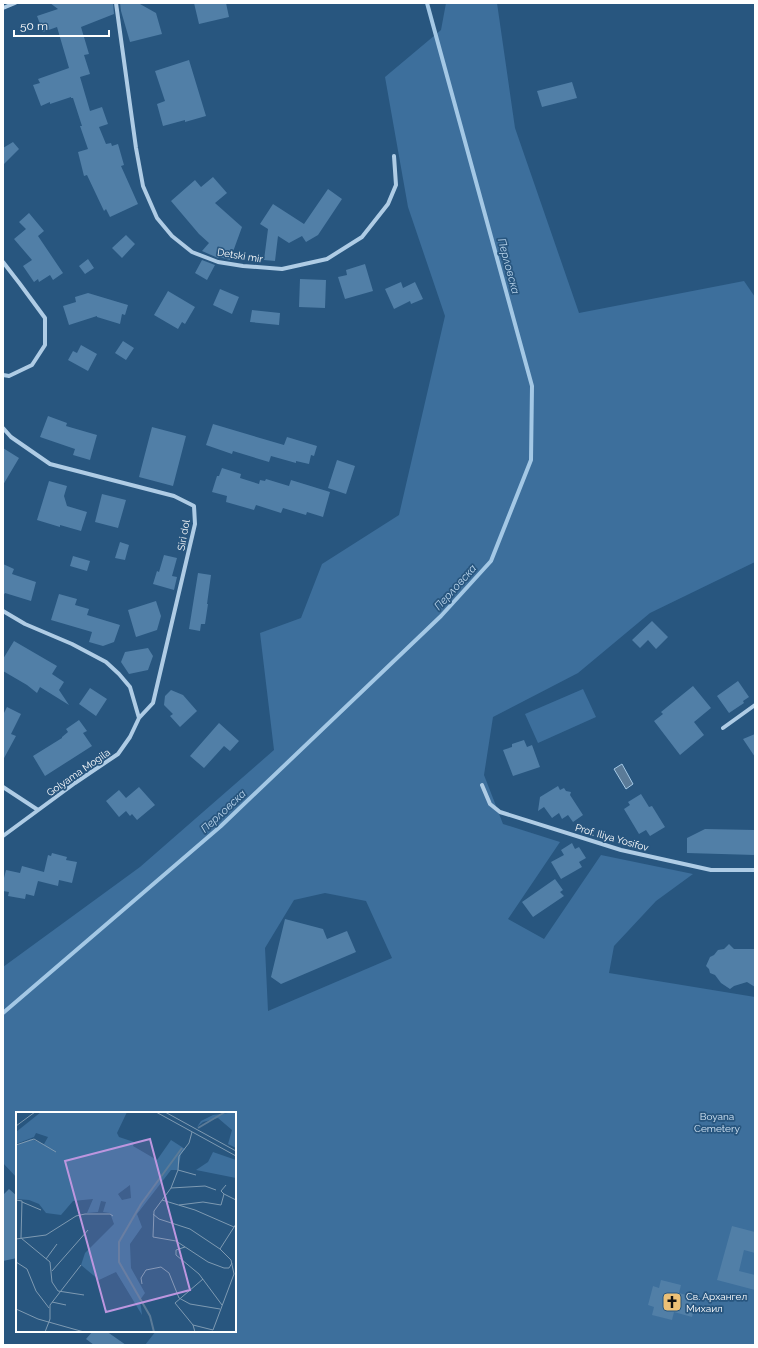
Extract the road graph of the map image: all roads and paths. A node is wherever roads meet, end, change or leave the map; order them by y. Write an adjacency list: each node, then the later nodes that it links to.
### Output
1 (15, 3): 3 (street)
2 (116, 3): 4 (street, Detski mir)
3 (3, 8)
4 (394, 156)
5 (3, 262): 6 (street)
6 (3, 375)
7 (3, 428): 10 (street, Siri dol)
8 (3, 611): 10 (street)
9 (755, 705): 11 (street)
10 (139, 718): 14 (street, Golyama Mogila)
11 (723, 728)
12 (482, 785): 16 (street, Prof. Iliya Yosifov)
13 (3, 787): 14 (street)
14 (38, 810): 15 (street, Golyama Mogila)
15 (3, 836)
16 (755, 870)

